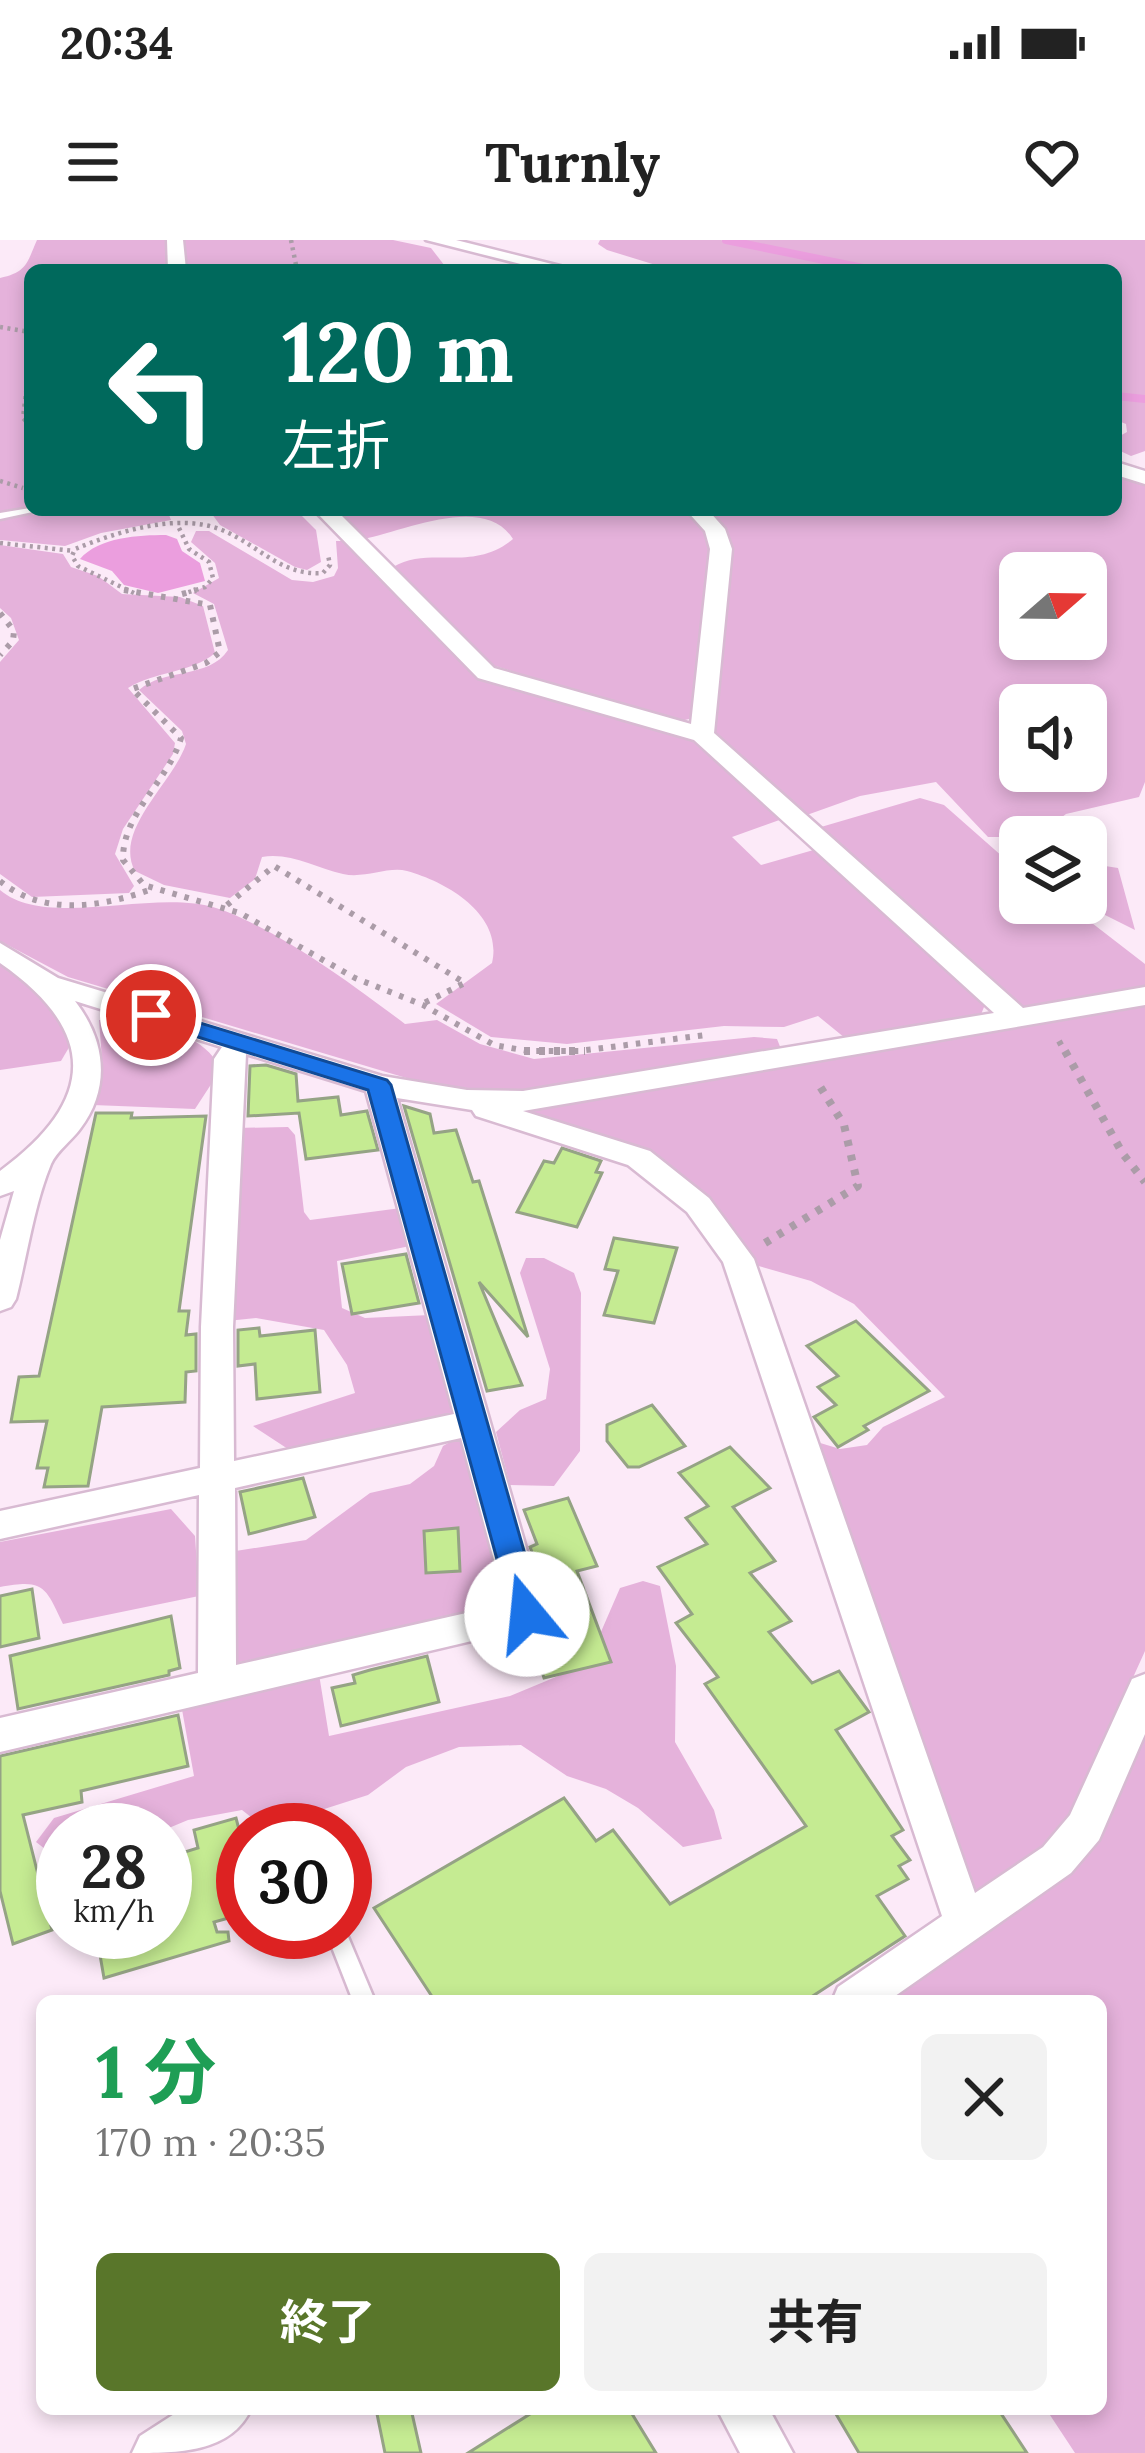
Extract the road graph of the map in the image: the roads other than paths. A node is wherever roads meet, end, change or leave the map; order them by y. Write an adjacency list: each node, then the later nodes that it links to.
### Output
1 (433, 240): 2 (street)
2 (540, 264)
3 (330, 516): 5 (street)
4 (702, 516): 5 (street)
5 (702, 735): 9 (street)
6 (0, 951): 7 (street)
7 (48, 984): 10 (street); 14 (street)
8 (1145, 996): 9 (street)
9 (1030, 1016): 12 (street)
10 (239, 1042): 11 (street); 18 (street)
11 (379, 1085): 12 (street); 17 (street)
12 (467, 1100): 23 (street)
13 (0, 1156): 14 (street)
14 (42, 1156): 15 (street); 16 (street)
15 (0, 1186)
16 (0, 1299)
17 (470, 1423): 18 (street); 20 (street)
18 (217, 1478): 19 (street); 20 (street)
19 (0, 1526)
20 (217, 1685): 22 (street)
21 (1145, 1690): 23 (street)
22 (0, 1735)
23 (964, 1924): 26 (street)
24 (347, 1959): 25 (lane)
25 (362, 1995)
26 (862, 1995)
27 (745, 2415): 28 (street)
28 (768, 2453)

